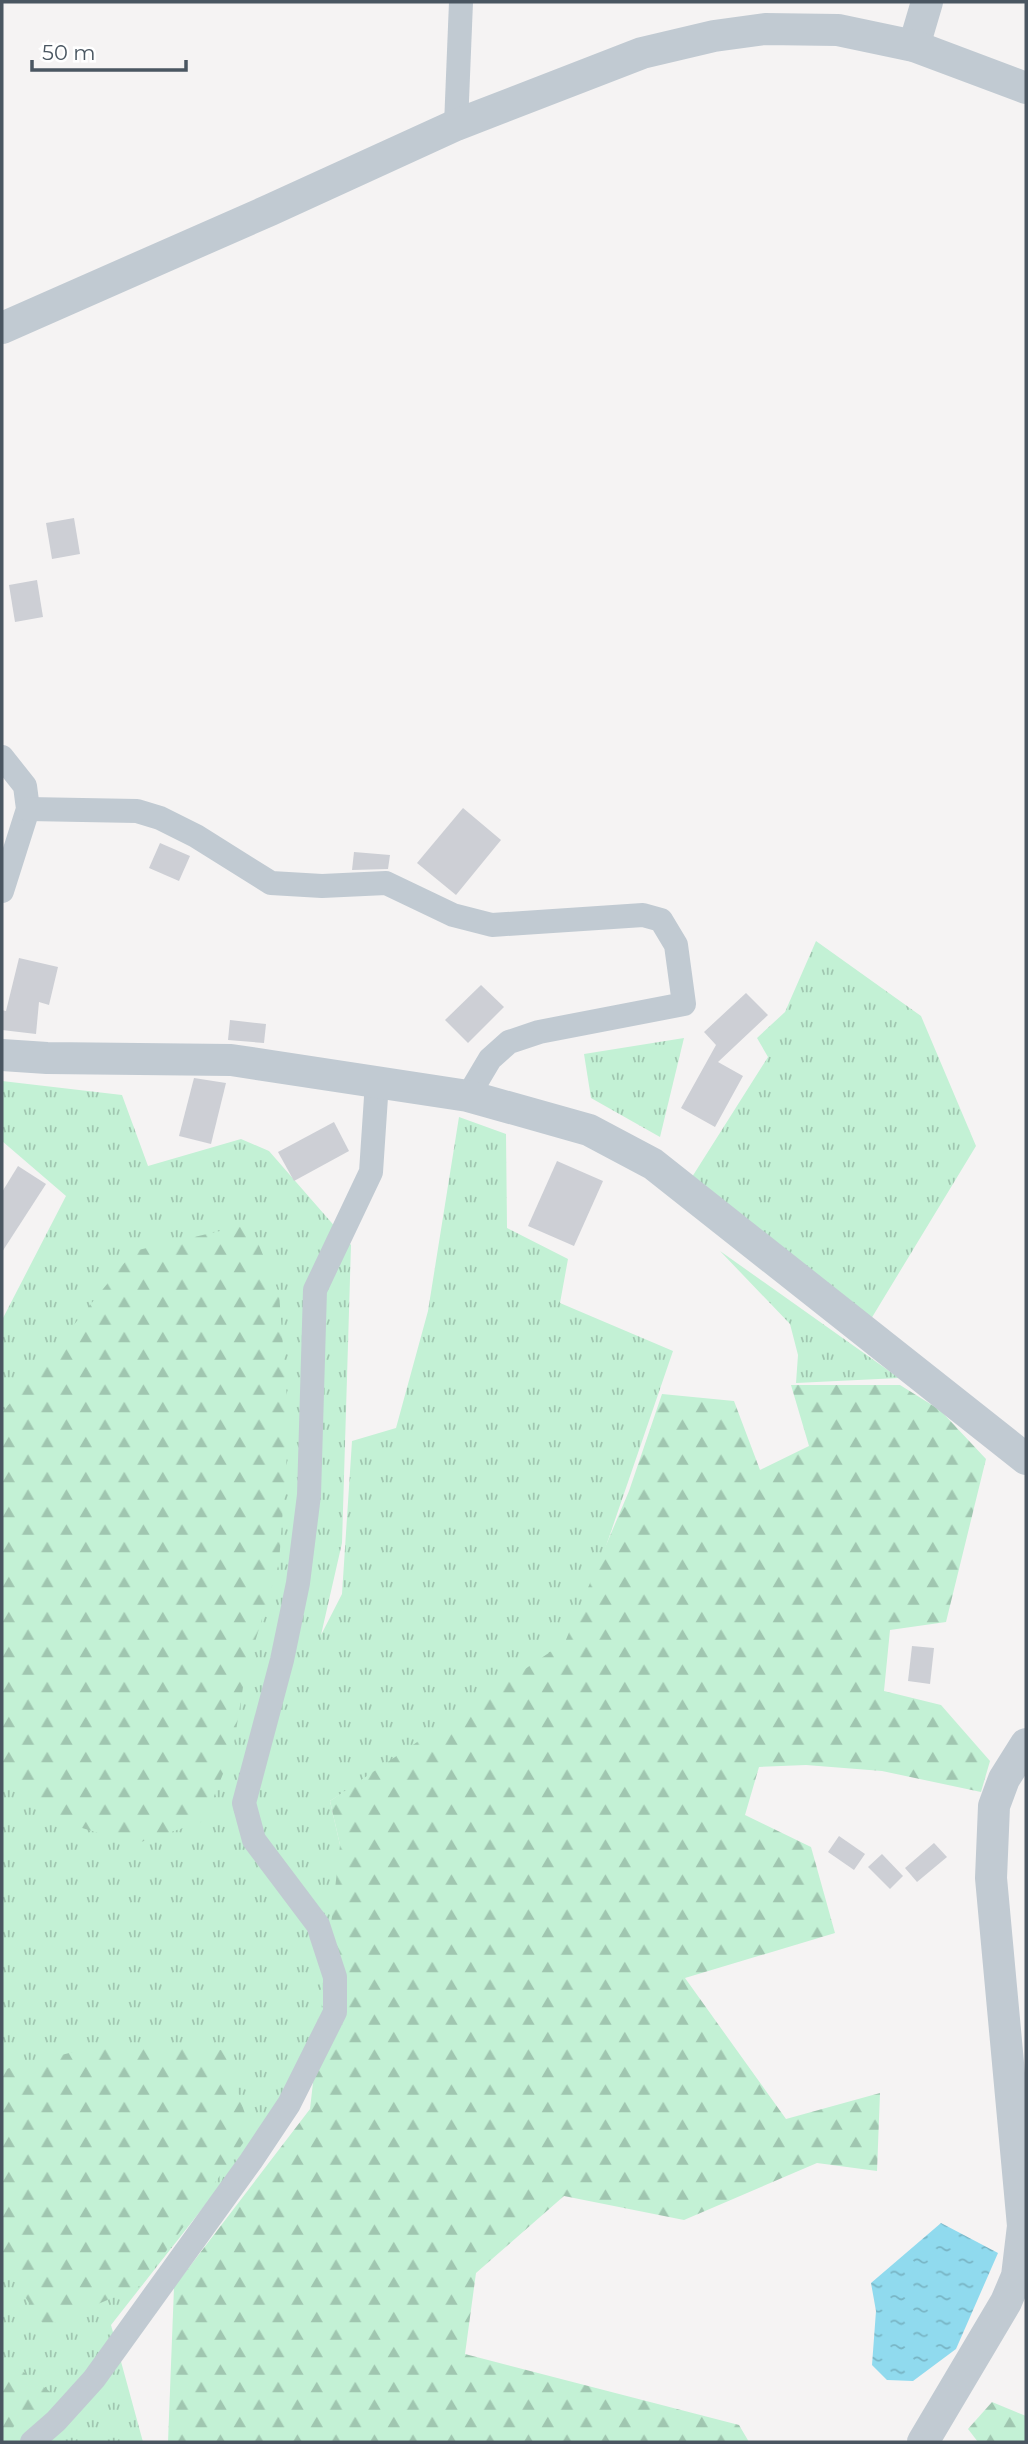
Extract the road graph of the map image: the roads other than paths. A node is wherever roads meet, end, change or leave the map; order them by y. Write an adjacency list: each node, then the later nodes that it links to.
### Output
1 (461, 2): 5 (street)
2 (927, 2): 3 (street)
3 (914, 46): 4 (street); 5 (street)
4 (1026, 88)
5 (456, 125): 6 (street)
6 (2, 328)
7 (2, 757): 8 (street)
8 (28, 809): 9 (street); 12 (street)
9 (2, 891)
10 (2, 1055): 11 (street)
11 (377, 1082): 12 (street); 15 (street)
12 (468, 1096): 13 (street)
13 (1026, 1459)
14 (1026, 1744): 16 (street)
15 (32, 2442)
16 (923, 2442)

